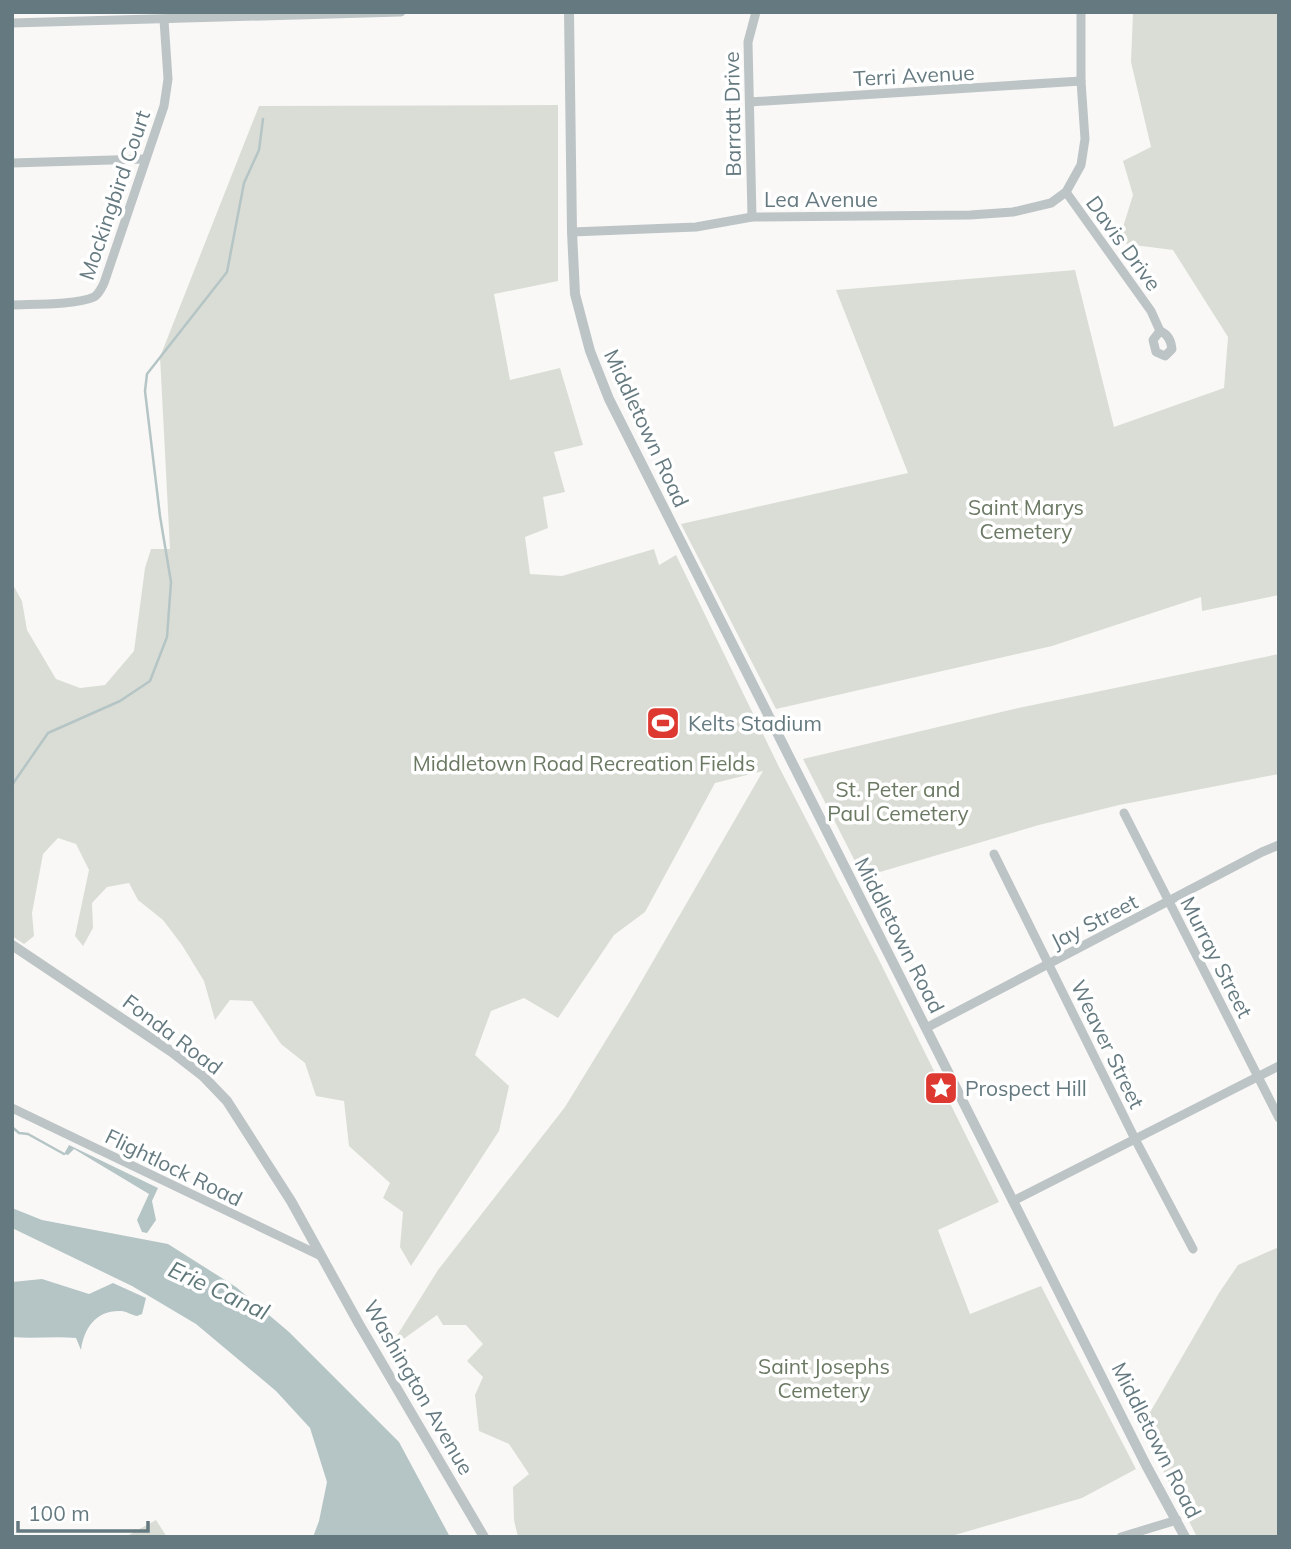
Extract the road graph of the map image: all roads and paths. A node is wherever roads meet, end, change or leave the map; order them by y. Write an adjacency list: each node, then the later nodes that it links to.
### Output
1 (401, 12): 5 (street)
2 (569, 12): 15 (street, Middletown Road)
3 (756, 12): 10 (street, Barratt Drive)
4 (1081, 12): 9 (street, Davis Drive)
5 (382, 13): 7 (street)
6 (91, 16): 7 (street); 8 (street)
7 (164, 20): 11 (street, Mockingbird Court)
8 (12, 23)
9 (1081, 81): 10 (street, Terri Avenue); 13 (street, Davis Drive)
10 (750, 103): 14 (street, Barratt Drive)
11 (145, 159): 12 (street); 16 (street, Mockingbird Court)
12 (12, 163)
13 (1066, 192): 14 (street, Lea Avenue); 17 (street, Davis Drive)
14 (752, 217): 15 (street, Lea Avenue)
15 (572, 232): 24 (street, Middletown Road)
16 (12, 304)
17 (1160, 331)
18 (1125, 813): 21 (street, Murray Street)
19 (1279, 845): 21 (street, Jay Street)
20 (993, 854): 23 (street, Weaver Street)
21 (1170, 902): 23 (street, Jay Street); 26 (street, Murray Street)
22 (12, 945): 32 (street, Fonda Road)
23 (1048, 964): 24 (street, Jay Street); 29 (street, Weaver Street)
24 (926, 1028): 30 (street, Middletown Road)
25 (1279, 1066): 26 (street)
26 (1257, 1076): 28 (street, Murray Street); 29 (street)
27 (12, 1108): 32 (street, Flightlock Road)
28 (1279, 1118)
29 (1135, 1139): 30 (street); 31 (street, Weaver Street)
30 (1013, 1201): 33 (street, Middletown Road)
31 (1194, 1248)
32 (321, 1256): 34 (street, Washington Avenue)
33 (1177, 1520): 35 (street); 36 (street, Middletown Road)
34 (484, 1537)
35 (1121, 1537)
36 (1185, 1537)

